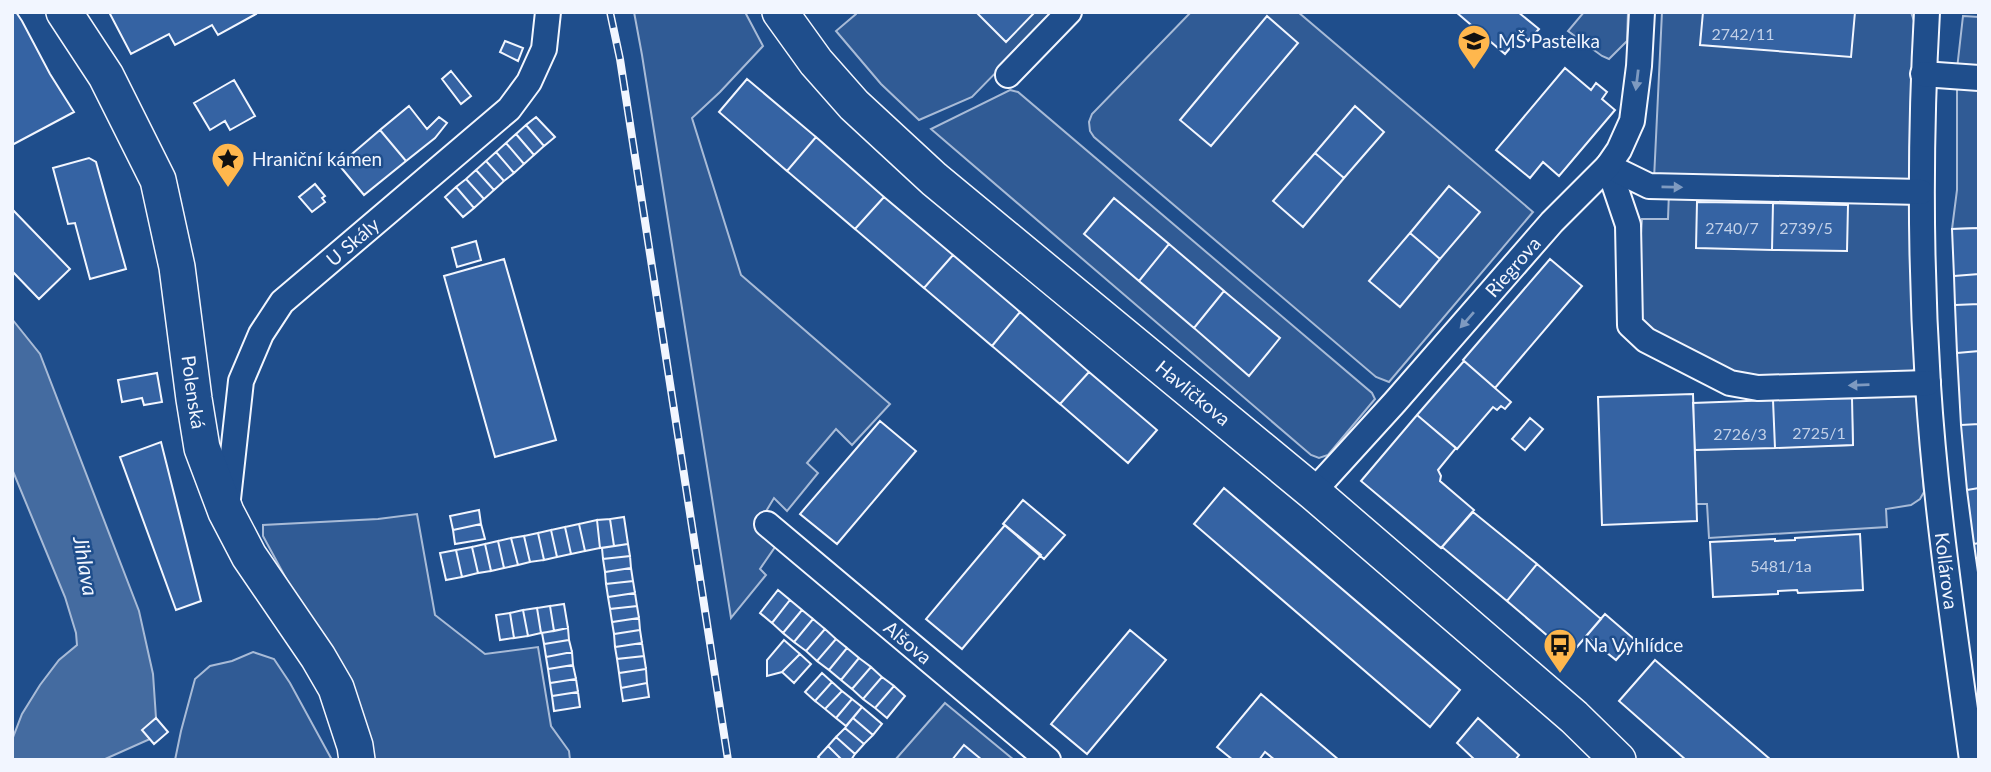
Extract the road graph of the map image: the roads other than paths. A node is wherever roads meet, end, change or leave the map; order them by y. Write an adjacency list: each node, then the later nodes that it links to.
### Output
1 (64, 12): 14 (street, Polenská)
2 (548, 12): 14 (street, U Skály)
3 (780, 12): 13 (street, Havlíčkova)
4 (1069, 12): 8 (street)
5 (1642, 12): 10 (street, Riegrova, one-way to 10)
6 (1927, 12): 7 (street, Kollárova)
7 (1923, 74): 9 (street); 11 (street, Kollárova)
8 (1008, 75)
9 (1979, 78)
10 (1608, 166): 11 (street, one-way to 11); 12 (street, one-way to 10); 13 (street, Riegrova, one-way to 13)
11 (1921, 192): 12 (street, Kollárova)
12 (1928, 383): 19 (street, Kollárova)
13 (1313, 492): 18 (street, Havlíčkova)
14 (226, 512): 16 (street, Polenská)
15 (767, 524): 17 (street, Alšova)
16 (357, 760)
17 (1048, 760)
18 (1618, 760)
19 (1972, 760)

